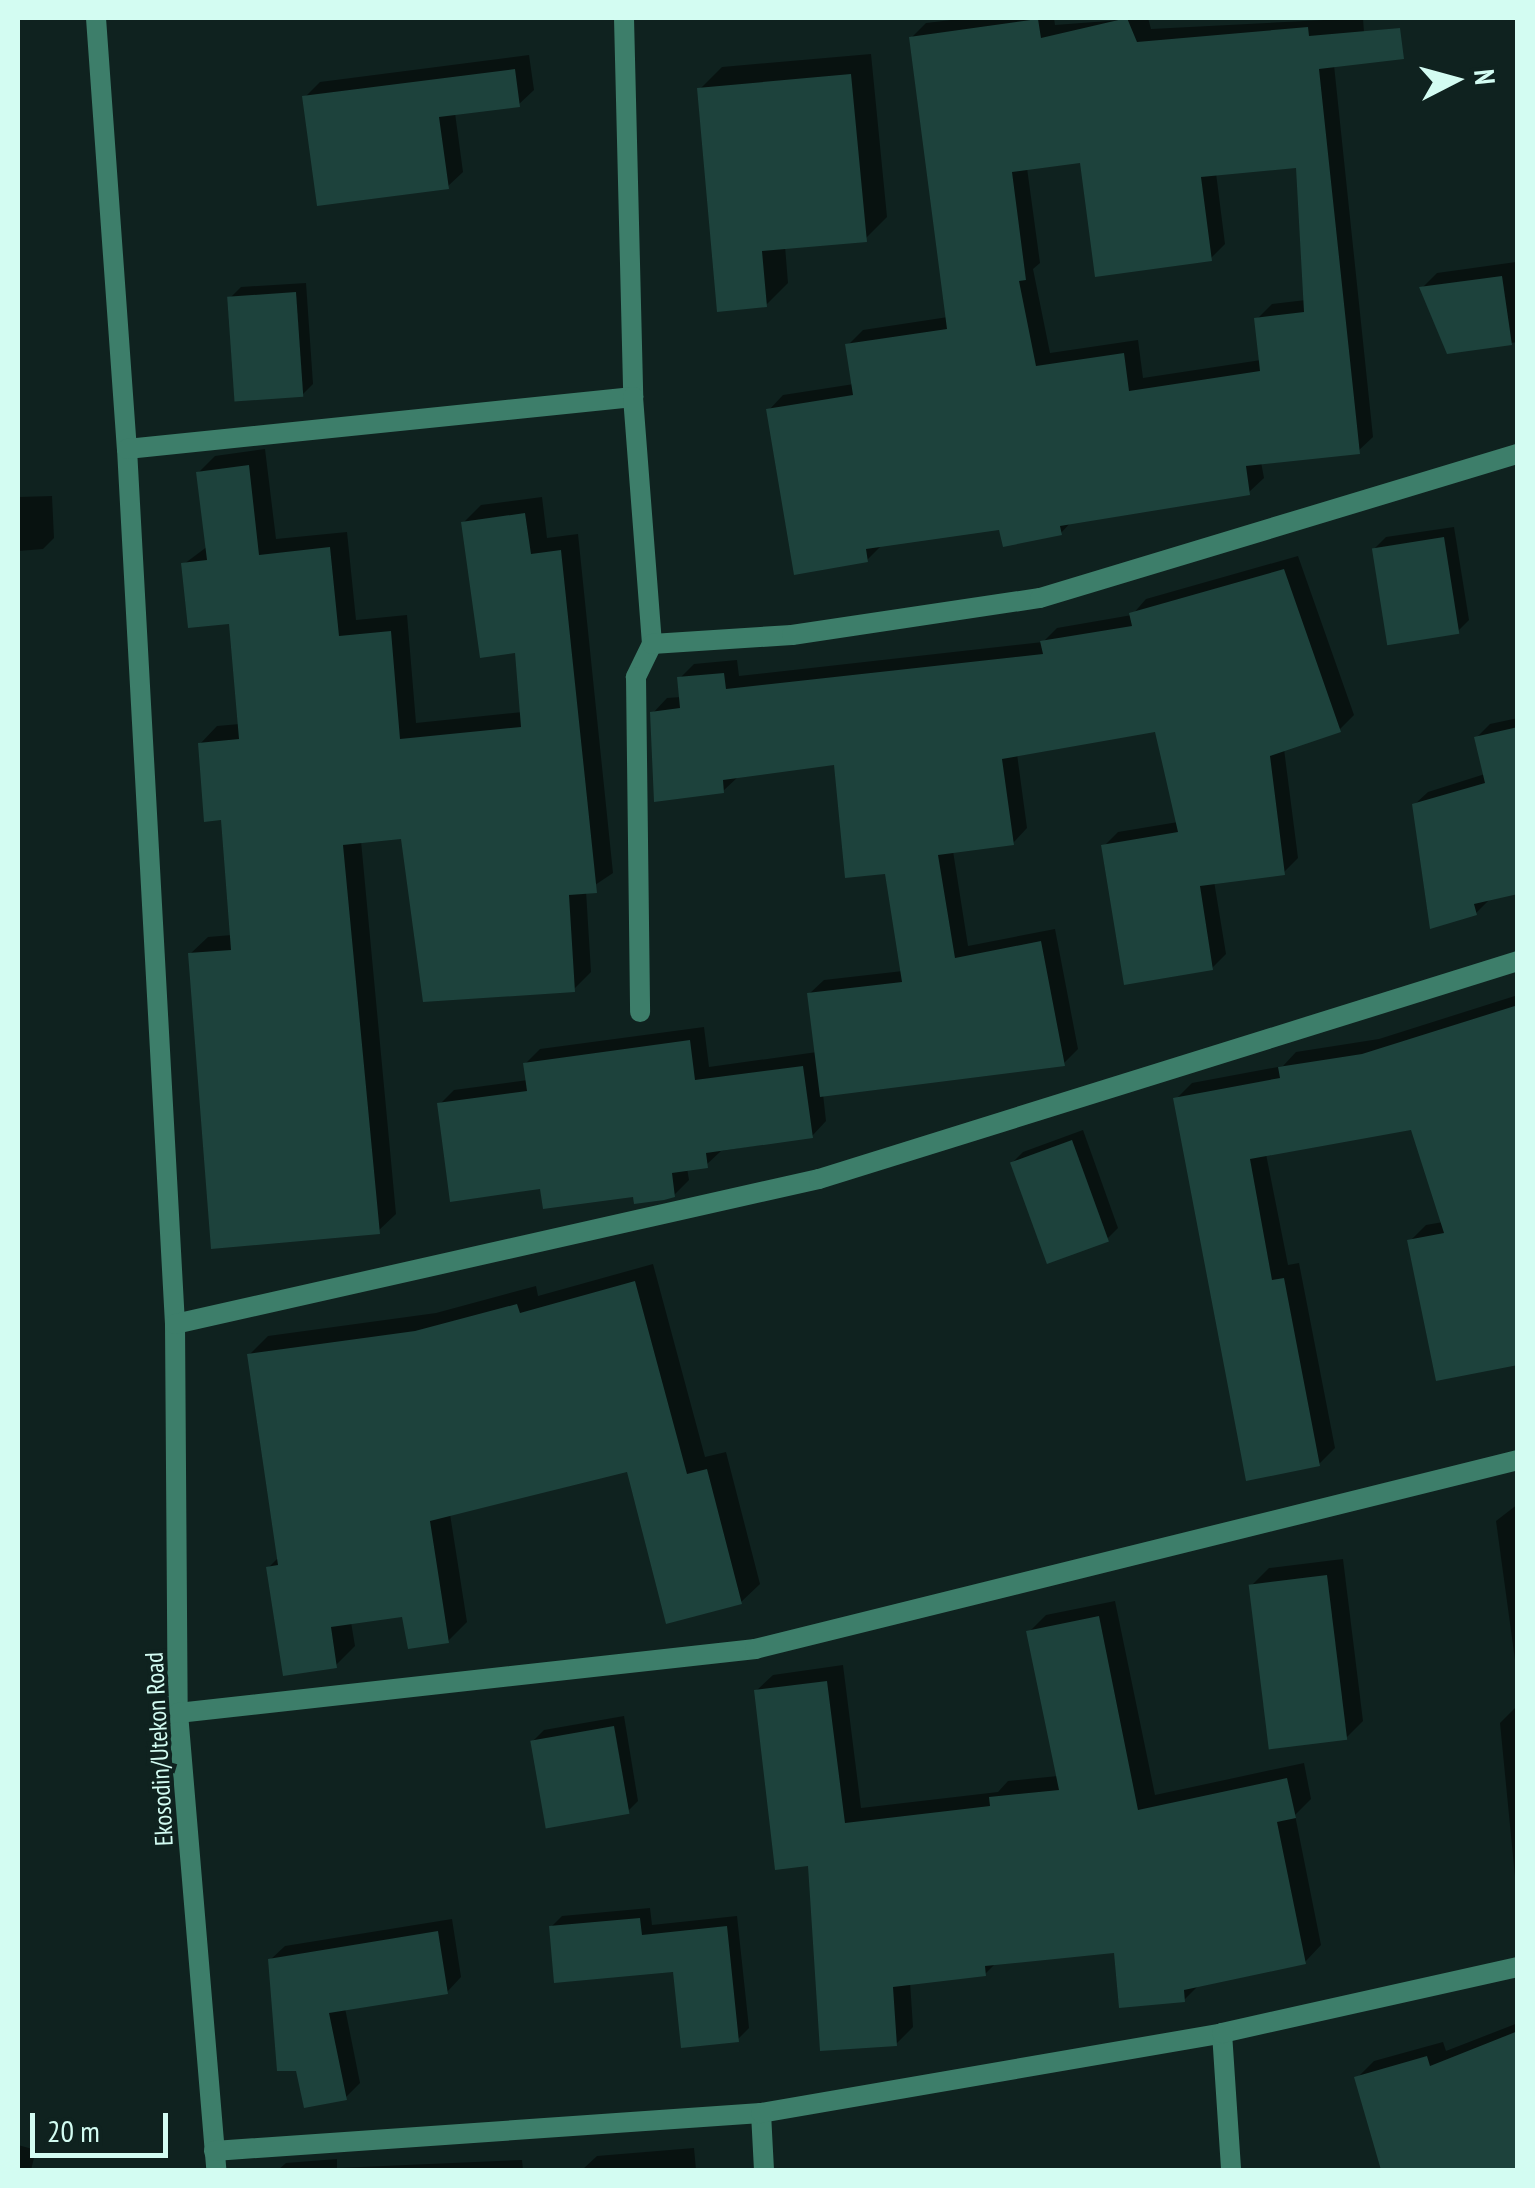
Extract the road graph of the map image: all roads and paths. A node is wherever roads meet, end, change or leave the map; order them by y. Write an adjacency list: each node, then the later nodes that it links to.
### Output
1 (96, 18): 4 (street, Ekosodin/Utekon Road)
2 (624, 18): 3 (street)
3 (634, 396): 4 (street); 6 (street)
4 (127, 449): 9 (street, Ekosodin/Utekon Road)
5 (1518, 454): 6 (street)
6 (652, 644): 8 (street)
7 (1518, 961): 9 (street)
8 (640, 1012)
9 (174, 1324): 11 (street, Ekosodin/Utekon Road)
10 (1518, 1460): 11 (street)
11 (178, 1713): 15 (street, Ekosodin/Utekon Road)
12 (1518, 1968): 13 (street)
13 (1222, 2032): 14 (street); 17 (street)
14 (761, 2113): 15 (street); 16 (street)
15 (215, 2160)
16 (764, 2170)
17 (1232, 2170)

